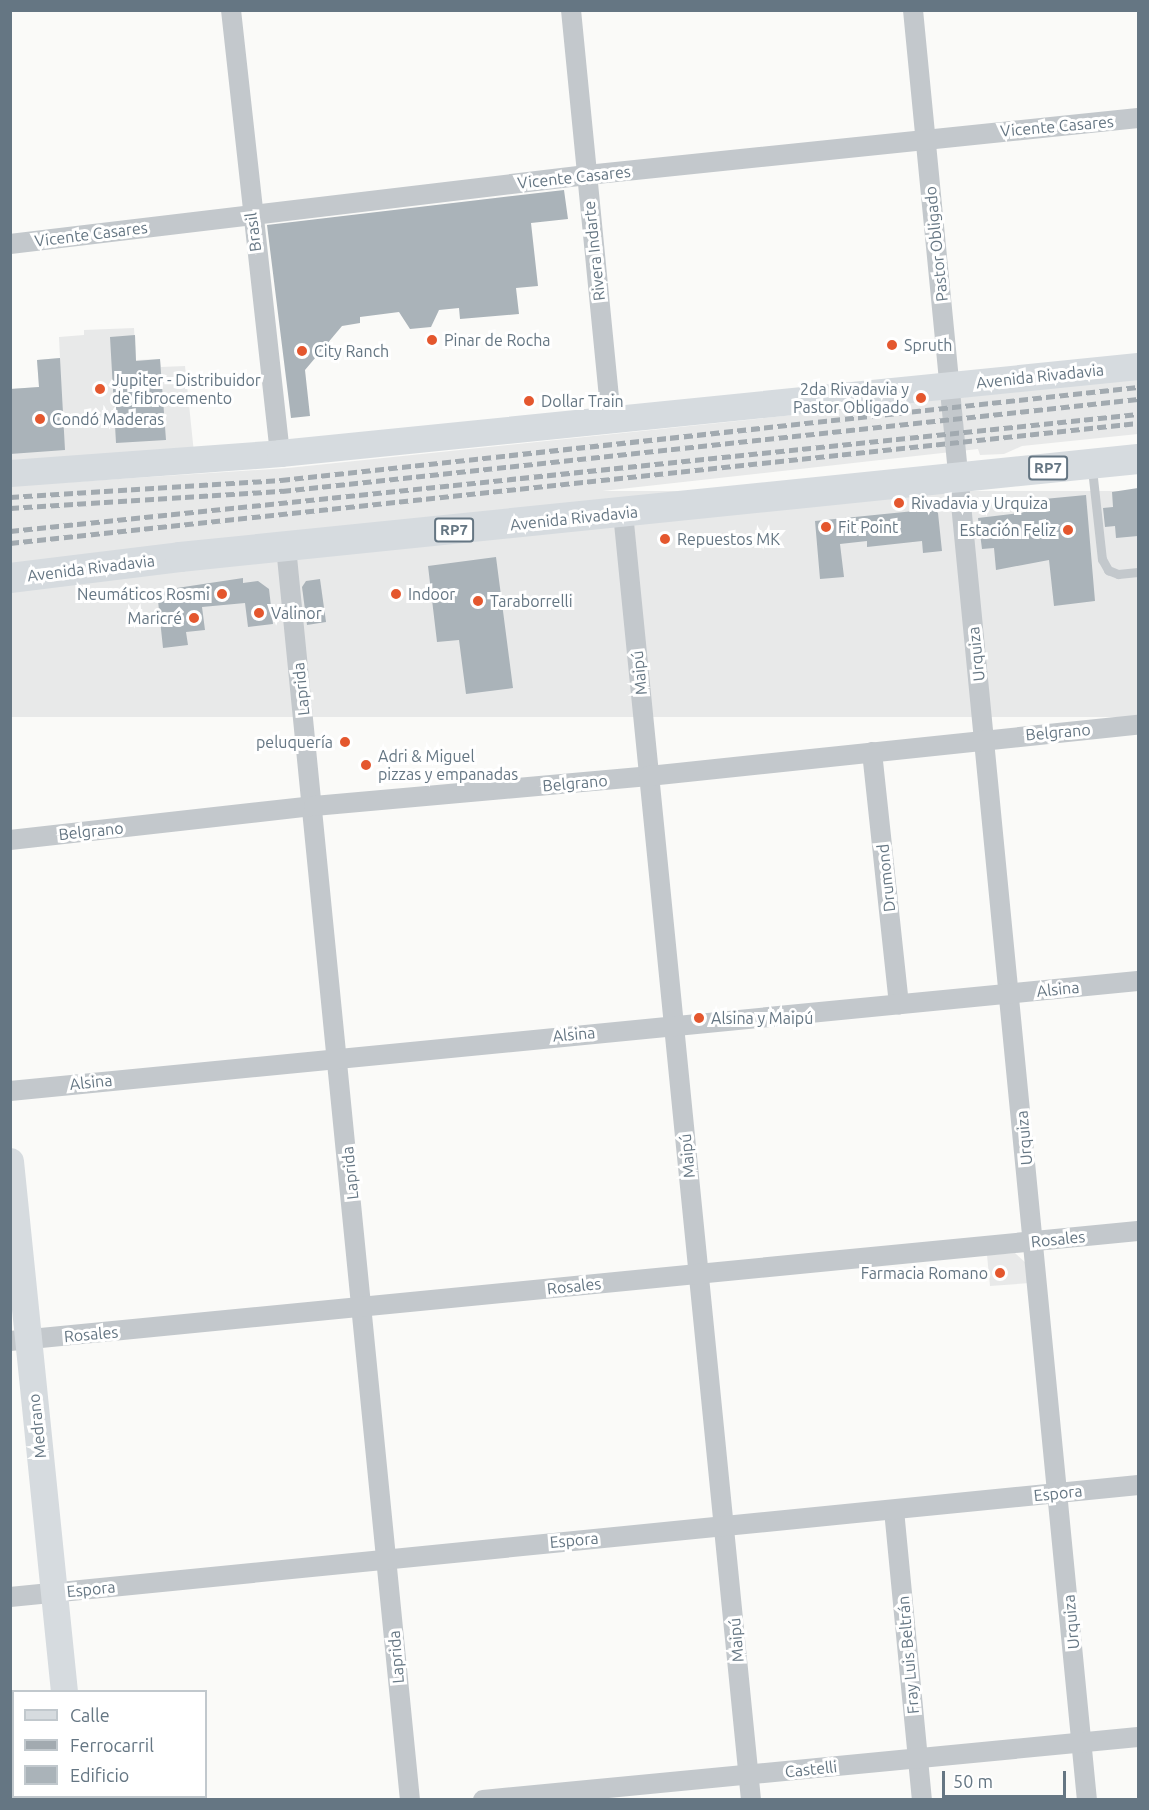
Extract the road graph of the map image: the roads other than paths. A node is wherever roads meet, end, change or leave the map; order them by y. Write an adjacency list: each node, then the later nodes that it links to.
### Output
1 (231, 10): 7 (street, Brasil)
2 (571, 10): 6 (street, Rivera Indarte)
3 (913, 10): 5 (street, Pastor Obligado)
4 (1138, 118): 5 (street, Vicente Casares)
5 (926, 138): 6 (street, Vicente Casares); 10 (street, Pastor Obligado)
6 (587, 176): 7 (street, Vicente Casares); 11 (street, Rivera Indarte)
7 (251, 214): 8 (street, Vicente Casares); 12 (street, Brasil)
8 (10, 244)
9 (1138, 366): 10 (main road, Avenida Rivadavia)
10 (950, 386): 11 (main road, Avenida Rivadavia); 16 (street, Pastor Obligado)
11 (611, 419): 12 (main road, Avenida Rivadavia)
12 (280, 453): 15 (main road, Avenida Rivadavia)
13 (1138, 459): 14 (main road, Avenida Rivadavia / RP7)
14 (1091, 464): 16 (main road, Avenida Rivadavia / RP7); 19 (lane)
15 (10, 473)
16 (958, 477): 17 (main road, Avenida Rivadavia / RP7); 22 (street, Urquiza)
17 (623, 513): 18 (main road, Avenida Rivadavia / RP7); 24 (street, Maipú)
18 (286, 547): 20 (main road, Avenida Rivadavia / RP7); 25 (street, Laprida)
19 (1138, 572)
20 (10, 578)
21 (1138, 725): 22 (street, Belgrano)
22 (985, 740): 23 (street, Belgrano); 28 (street, Urquiza)
23 (872, 752): 24 (street, Belgrano); 29 (street, Drumond)
24 (649, 776): 25 (street, Belgrano); 30 (street, Maipú)
25 (314, 806): 26 (street, Belgrano); 31 (street, Laprida)
26 (10, 840)
27 (1138, 981): 28 (street, Alsina)
28 (1011, 993): 29 (street, Alsina); 35 (street, Urquiza)
29 (899, 1005): 30 (street, Alsina)
30 (673, 1025): 31 (street, Alsina); 36 (street, Maipú)
31 (339, 1057): 32 (street, Alsina); 37 (street, Laprida)
32 (10, 1091)
33 (10, 1161): 38 (main road, Medrano)
34 (1138, 1231): 35 (street, Rosales)
35 (1034, 1241): 36 (street, Rosales); 40 (street, Urquiza)
36 (699, 1272): 37 (street, Rosales); 42 (street, Maipú)
37 (363, 1308): 38 (street, Rosales); 43 (street, Laprida)
38 (19, 1341): 44 (main road, Medrano)
39 (1138, 1485): 40 (street, Espora)
40 (1059, 1492): 41 (street, Espora); 48 (street, Urquiza)
41 (894, 1510): 42 (street, Espora); 49 (street, Fray Luis Beltrán)
42 (726, 1526): 43 (street, Espora); 50 (street, Maipú)
43 (387, 1558): 44 (street, Espora); 51 (street, Laprida)
44 (54, 1593): 45 (street, Espora); 46 (main road, Medrano)
45 (10, 1597)
46 (64, 1690)
47 (1138, 1737): 48 (street, Castelli)
48 (1082, 1743): 49 (street, Castelli); 55 (street, Urquiza)
49 (918, 1759): 50 (street, Castelli); 54 (street, Fray Luis Beltrán)
50 (749, 1775): 52 (street, Castelli); 53 (street, Maipú)
51 (410, 1800)
52 (483, 1800)
53 (751, 1800)
54 (922, 1800)
55 (1087, 1800)

